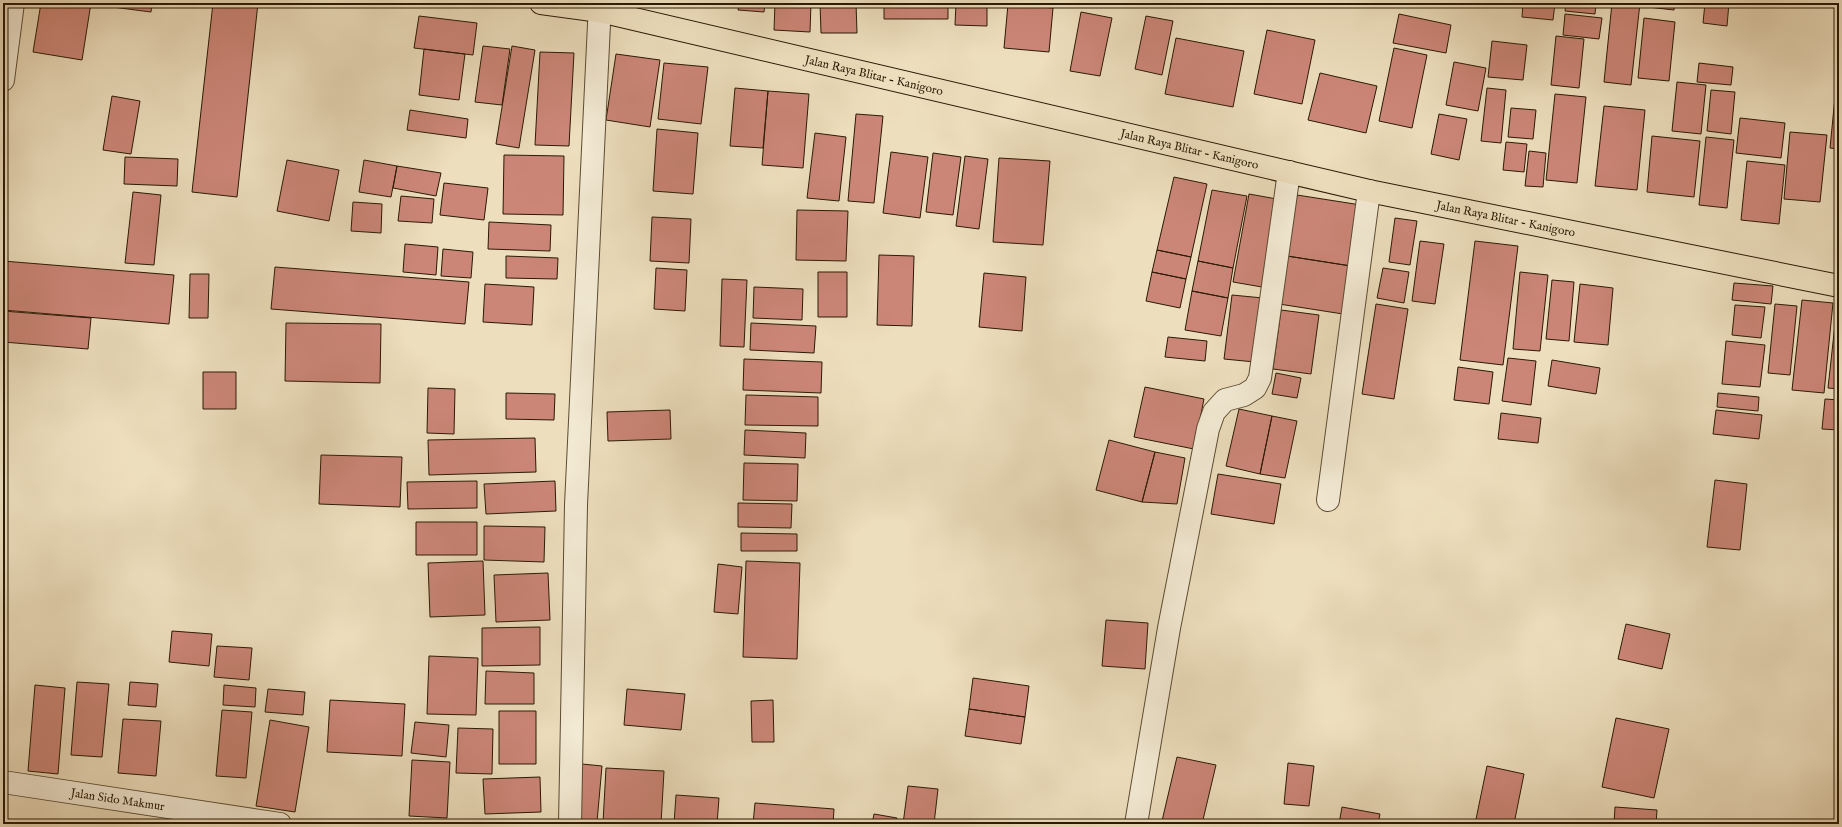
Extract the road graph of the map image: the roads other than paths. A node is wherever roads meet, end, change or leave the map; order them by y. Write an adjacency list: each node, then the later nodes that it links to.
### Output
1 (13, 3): 4 (street)
2 (542, 3): 3 (main road, Jalan Raya Blitar - Kanigoro)
3 (600, 7): 5 (main road, Jalan Raya Blitar - Kanigoro); 11 (street)
4 (3, 80)
5 (1289, 172): 6 (main road, Jalan Raya Blitar - Kanigoro); 12 (street)
6 (1369, 191): 7 (main road, Jalan Raya Blitar - Kanigoro); 8 (street)
7 (1839, 286)
8 (1328, 500)
9 (3, 782): 10 (street, Jalan Sido Makmur)
10 (280, 824)
11 (570, 824)
12 (1136, 824)

